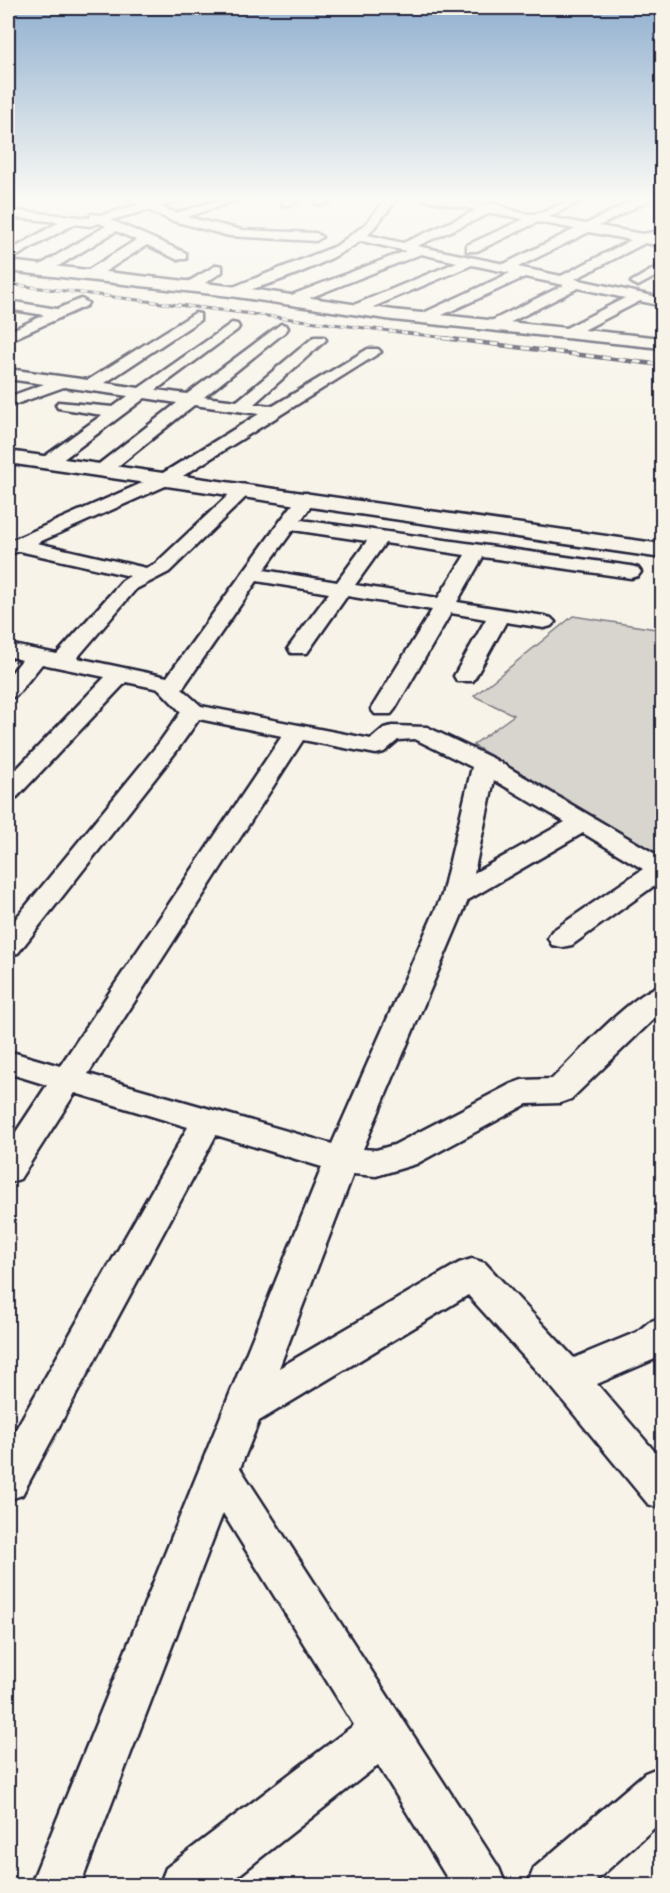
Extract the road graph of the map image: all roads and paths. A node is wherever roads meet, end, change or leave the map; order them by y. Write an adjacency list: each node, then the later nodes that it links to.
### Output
1 (185, 285): 8 (street)
2 (245, 285): 9 (street)
3 (329, 285): 11 (street)
4 (406, 285): 15 (street)
5 (487, 285): 17 (street)
6 (563, 285): 18 (street)
7 (584, 285): 10 (street)
8 (191, 286): 9 (street)
9 (230, 291): 11 (street)
10 (638, 297): 13 (street); 20 (street)
11 (294, 299): 15 (street)
12 (81, 303): 16 (street)
13 (663, 303)
14 (8, 305): 16 (street)
15 (354, 310): 17 (street)
16 (58, 314): 21 (street)
17 (424, 318): 18 (street)
18 (492, 326): 20 (street)
19 (243, 328): 28 (street); 29 (street); 30 (street)
20 (567, 333): 23 (street)
21 (8, 337)
22 (319, 340): 33 (street)
23 (663, 343)
24 (373, 352): 35 (street)
25 (81, 366): 27 (street)
26 (8, 374): 27 (street)
27 (58, 382): 28 (street); 31 (street)
28 (90, 386): 29 (street)
29 (141, 393): 30 (street); 34 (street)
30 (190, 400): 33 (street); 38 (street)
31 (8, 402)
32 (64, 405): 34 (street)
33 (240, 407): 35 (street)
34 (115, 412): 37 (street)
35 (277, 412): 39 (street)
36 (8, 457): 37 (street)
37 (47, 463): 38 (street)
38 (101, 471): 39 (street)
39 (164, 480): 40 (street); 44 (street)
40 (244, 490): 41 (street); 48 (street)
41 (307, 499): 42 (street); 46 (street)
42 (288, 524): 43 (street); 49 (street)
43 (380, 537): 45 (street); 50 (street)
44 (10, 546): 48 (street)
45 (477, 551): 47 (street); 51 (street)
46 (663, 551)
47 (631, 572)
48 (146, 574): 57 (street)
49 (251, 574): 50 (street); 61 (street)
50 (342, 589): 51 (street); 54 (street)
51 (444, 606): 52 (street); 63 (street)
52 (499, 615): 53 (street); 60 (street)
53 (544, 622)
54 (298, 648)
55 (8, 650): 56 (street)
56 (38, 655): 57 (street); 58 (street); 62 (street)
57 (62, 661): 59 (street)
58 (8, 672)
59 (121, 674): 61 (street); 67 (street)
60 (465, 676)
61 (172, 685): 64 (street)
62 (8, 691)
63 (383, 709)
64 (193, 711): 65 (street); 72 (street)
65 (296, 732): 66 (street); 75 (street)
66 (485, 764): 68 (street); 70 (street)
67 (8, 790)
68 (584, 822): 69 (street); 70 (street)
69 (662, 869): 71 (street)
70 (456, 896): 77 (street)
71 (562, 938)
72 (8, 946)
73 (663, 995): 77 (street)
74 (8, 1062): 75 (street)
75 (69, 1080): 76 (street); 78 (street)
76 (208, 1120): 77 (street); 83 (street)
77 (342, 1160): 81 (street)
78 (8, 1170)
79 (663, 1333): 80 (street)
80 (568, 1378): 81 (street); 84 (street)
81 (244, 1408): 82 (street)
82 (220, 1472): 85 (street); 87 (street)
83 (8, 1481)
84 (663, 1490)
85 (384, 1731): 88 (street); 89 (street)
86 (663, 1790): 90 (street)
87 (56, 1886)
88 (184, 1886)
89 (481, 1886)
90 (552, 1886)

